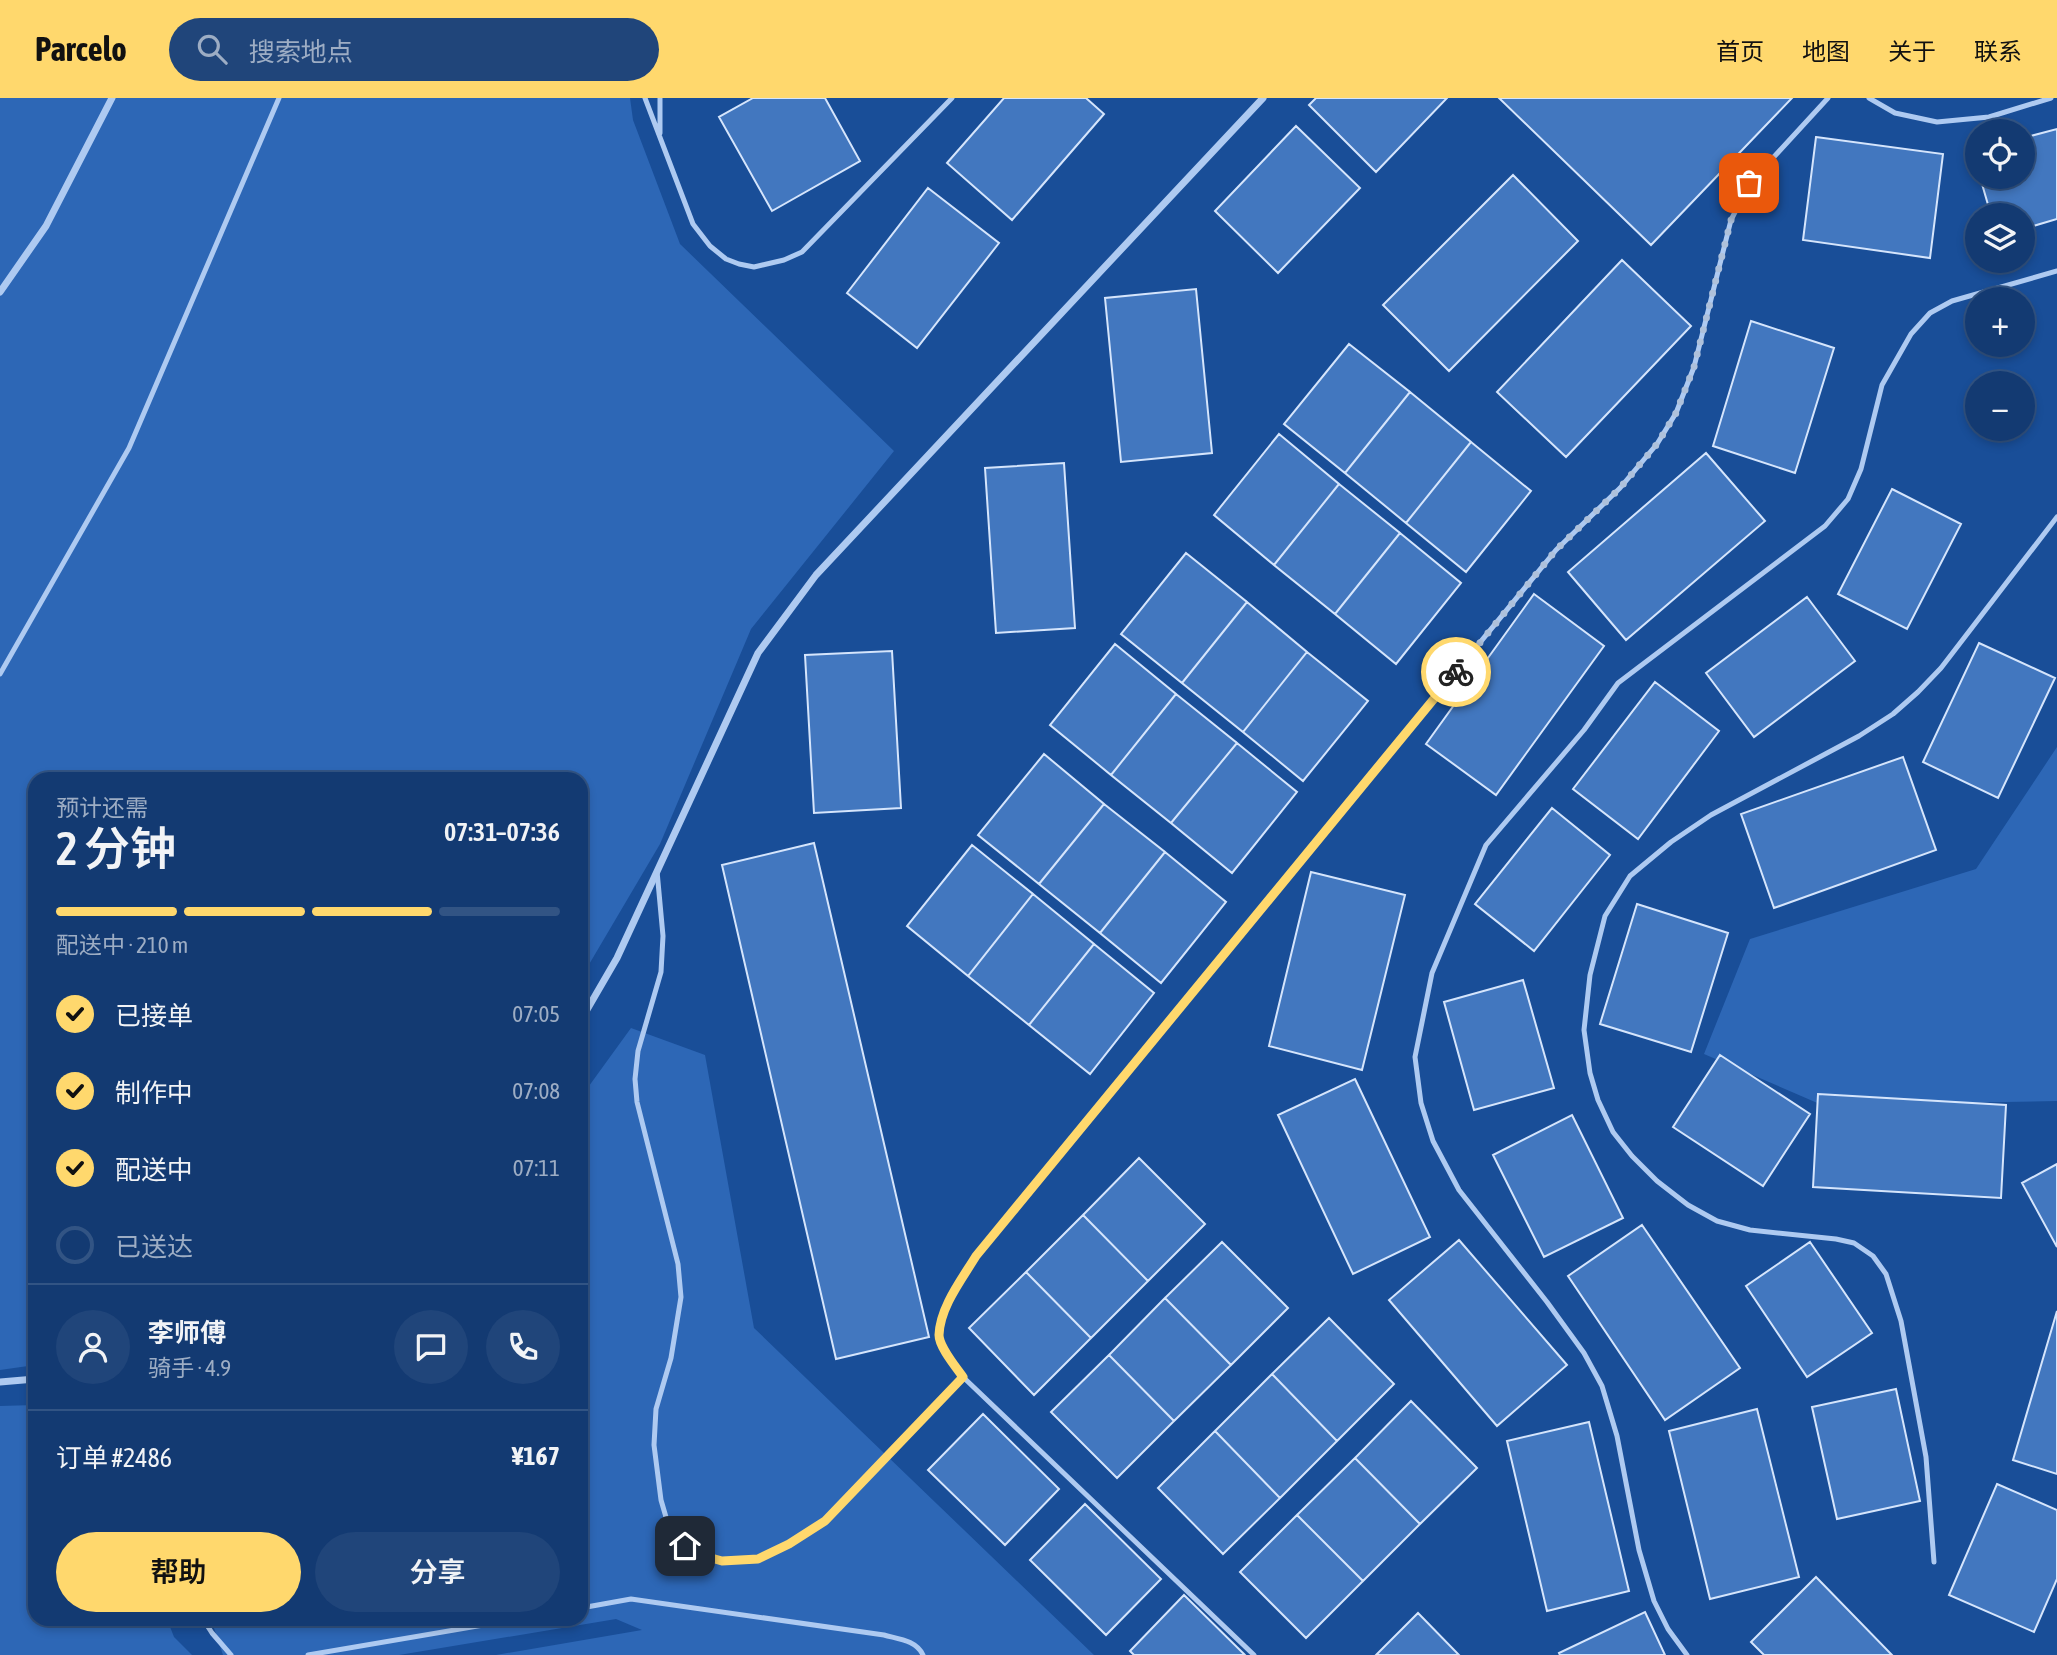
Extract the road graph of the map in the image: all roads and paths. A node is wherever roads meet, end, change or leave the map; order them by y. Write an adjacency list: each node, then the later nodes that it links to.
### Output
1 (112, 98): 12 (street)
2 (279, 98): 14 (lane)
3 (645, 98): 10 (lane)
4 (660, 98): 10 (lane)
5 (952, 98): 10 (lane)
6 (1263, 98): 15 (street)
7 (1828, 98): 17 (lane)
8 (1869, 98): 9 (lane)
9 (2050, 98)
10 (661, 139)
11 (2057, 271): 28 (lane)
12 (0, 292)
13 (2057, 517): 20 (lane)
14 (0, 674)
15 (657, 870): 16 (street); 17 (lane)
16 (588, 1008)
17 (963, 1377): 27 (lane)
18 (28, 1380): 19 (street)
19 (0, 1382)
20 (1934, 1562)
21 (588, 1607): 26 (lane)
22 (208, 1626): 24 (lane)
23 (478, 1626): 25 (lane)
24 (231, 1655)
25 (308, 1655)
26 (923, 1655)
27 (1254, 1655)
28 (1687, 1655)

